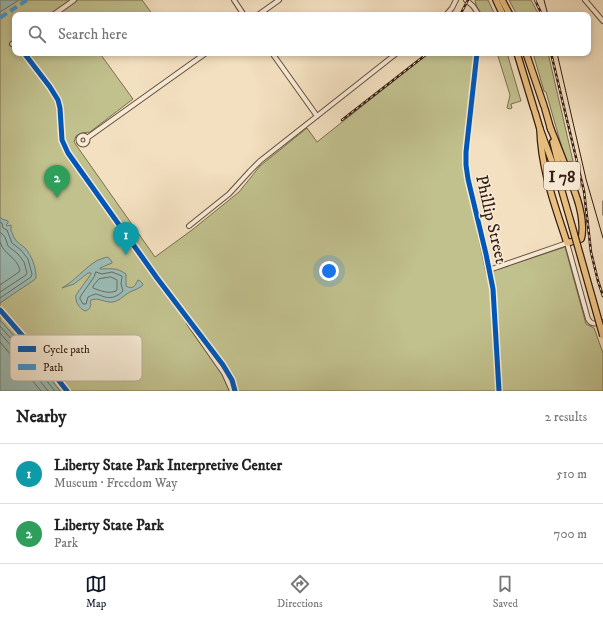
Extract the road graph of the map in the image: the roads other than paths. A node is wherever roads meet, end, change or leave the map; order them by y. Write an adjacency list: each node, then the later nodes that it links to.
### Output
1 (74, 0): 9 (street)
2 (234, 0): 10 (street)
3 (279, 0): 11 (street)
4 (456, 0): 12 (street)
5 (496, 0): 14 (highway)
6 (502, 0): 15 (highway)
7 (585, 0): 16 (street)
8 (468, 1): 13 (street)
9 (57, 12)
10 (242, 12)
11 (262, 12)
12 (449, 12)
13 (477, 12)
14 (502, 12)
15 (508, 12)
16 (603, 21)
17 (27, 56): 32 (street)
18 (202, 56): 27 (street)
19 (274, 56): 24 (street)
20 (393, 56): 24 (street)
21 (478, 56): 31 (street, Phillip Street)
22 (518, 56): 26 (highway, I 78)
23 (527, 56): 25 (highway, I 78)
24 (317, 116): 29 (street)
25 (550, 127): 28 (highway, I 78); 30 (highway)
26 (540, 129): 28 (highway, I 78); 30 (highway)
27 (87, 138)
28 (573, 225): 34 (highway, I 78); 35 (highway, I 78, bridge)
29 (190, 226)
30 (567, 243): 31 (street); 33 (street)
31 (489, 270): 38 (street, Phillip Street)
32 (166, 290): 36 (street); 37 (street)
33 (603, 322)
34 (603, 325)
35 (603, 336)
36 (232, 391)
37 (236, 391)
38 (499, 391)

